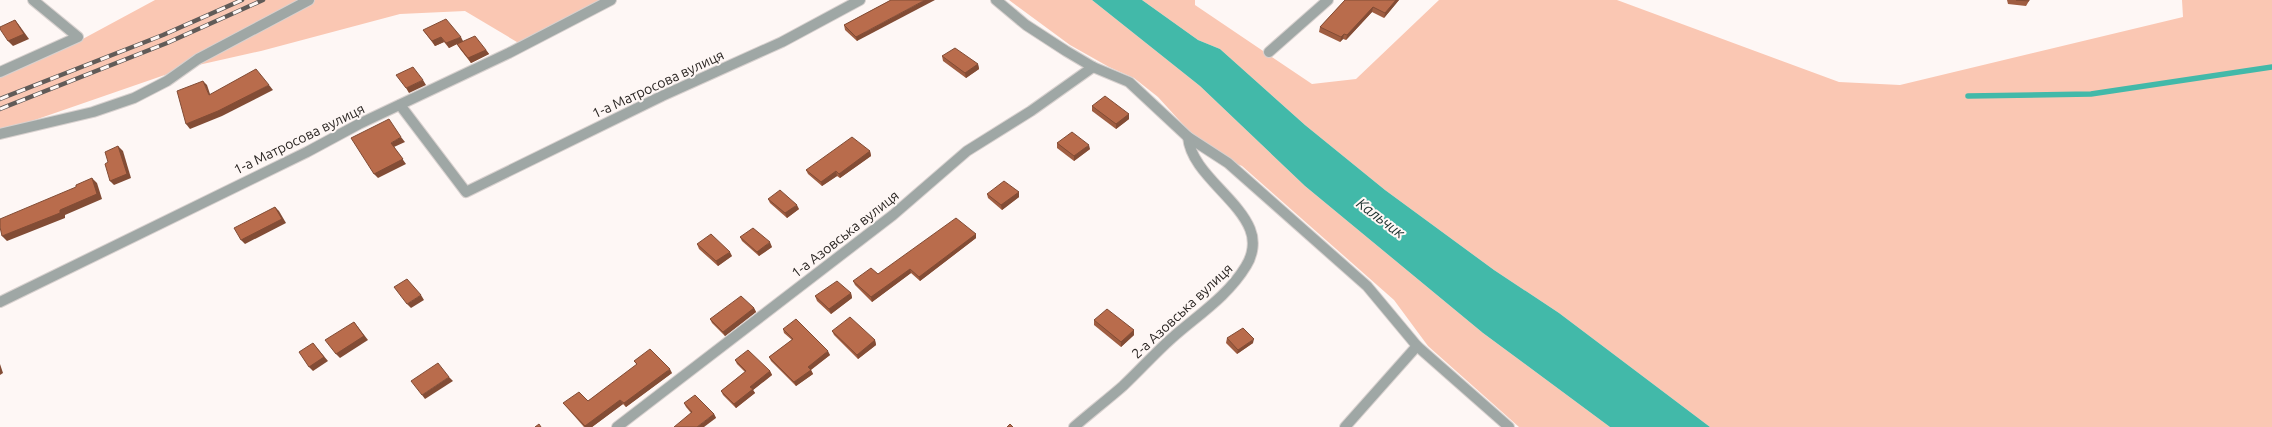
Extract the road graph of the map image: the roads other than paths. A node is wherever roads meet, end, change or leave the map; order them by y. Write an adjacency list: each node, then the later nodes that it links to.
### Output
1 (33, 0): 9 (street)
2 (309, 0): 11 (street)
3 (611, 0): 10 (street, 1-а Матросова вулиця)
4 (860, 0): 10 (street, 1-а Матросова вулиця)
5 (996, 0): 8 (street)
6 (1328, 0): 7 (street)
7 (1269, 52)
8 (1093, 66): 12 (street); 15 (street, 1-а Азовська вулиця)
9 (0, 72)
10 (400, 105): 13 (street, 1-а Матросова вулиця)
11 (0, 134)
12 (1188, 137): 14 (street); 16 (street, 2-а Азовська вулиця)
13 (0, 302)
14 (1417, 346): 17 (street); 18 (street)
15 (617, 427)
16 (1074, 427)
17 (1345, 427)
18 (1509, 427)

